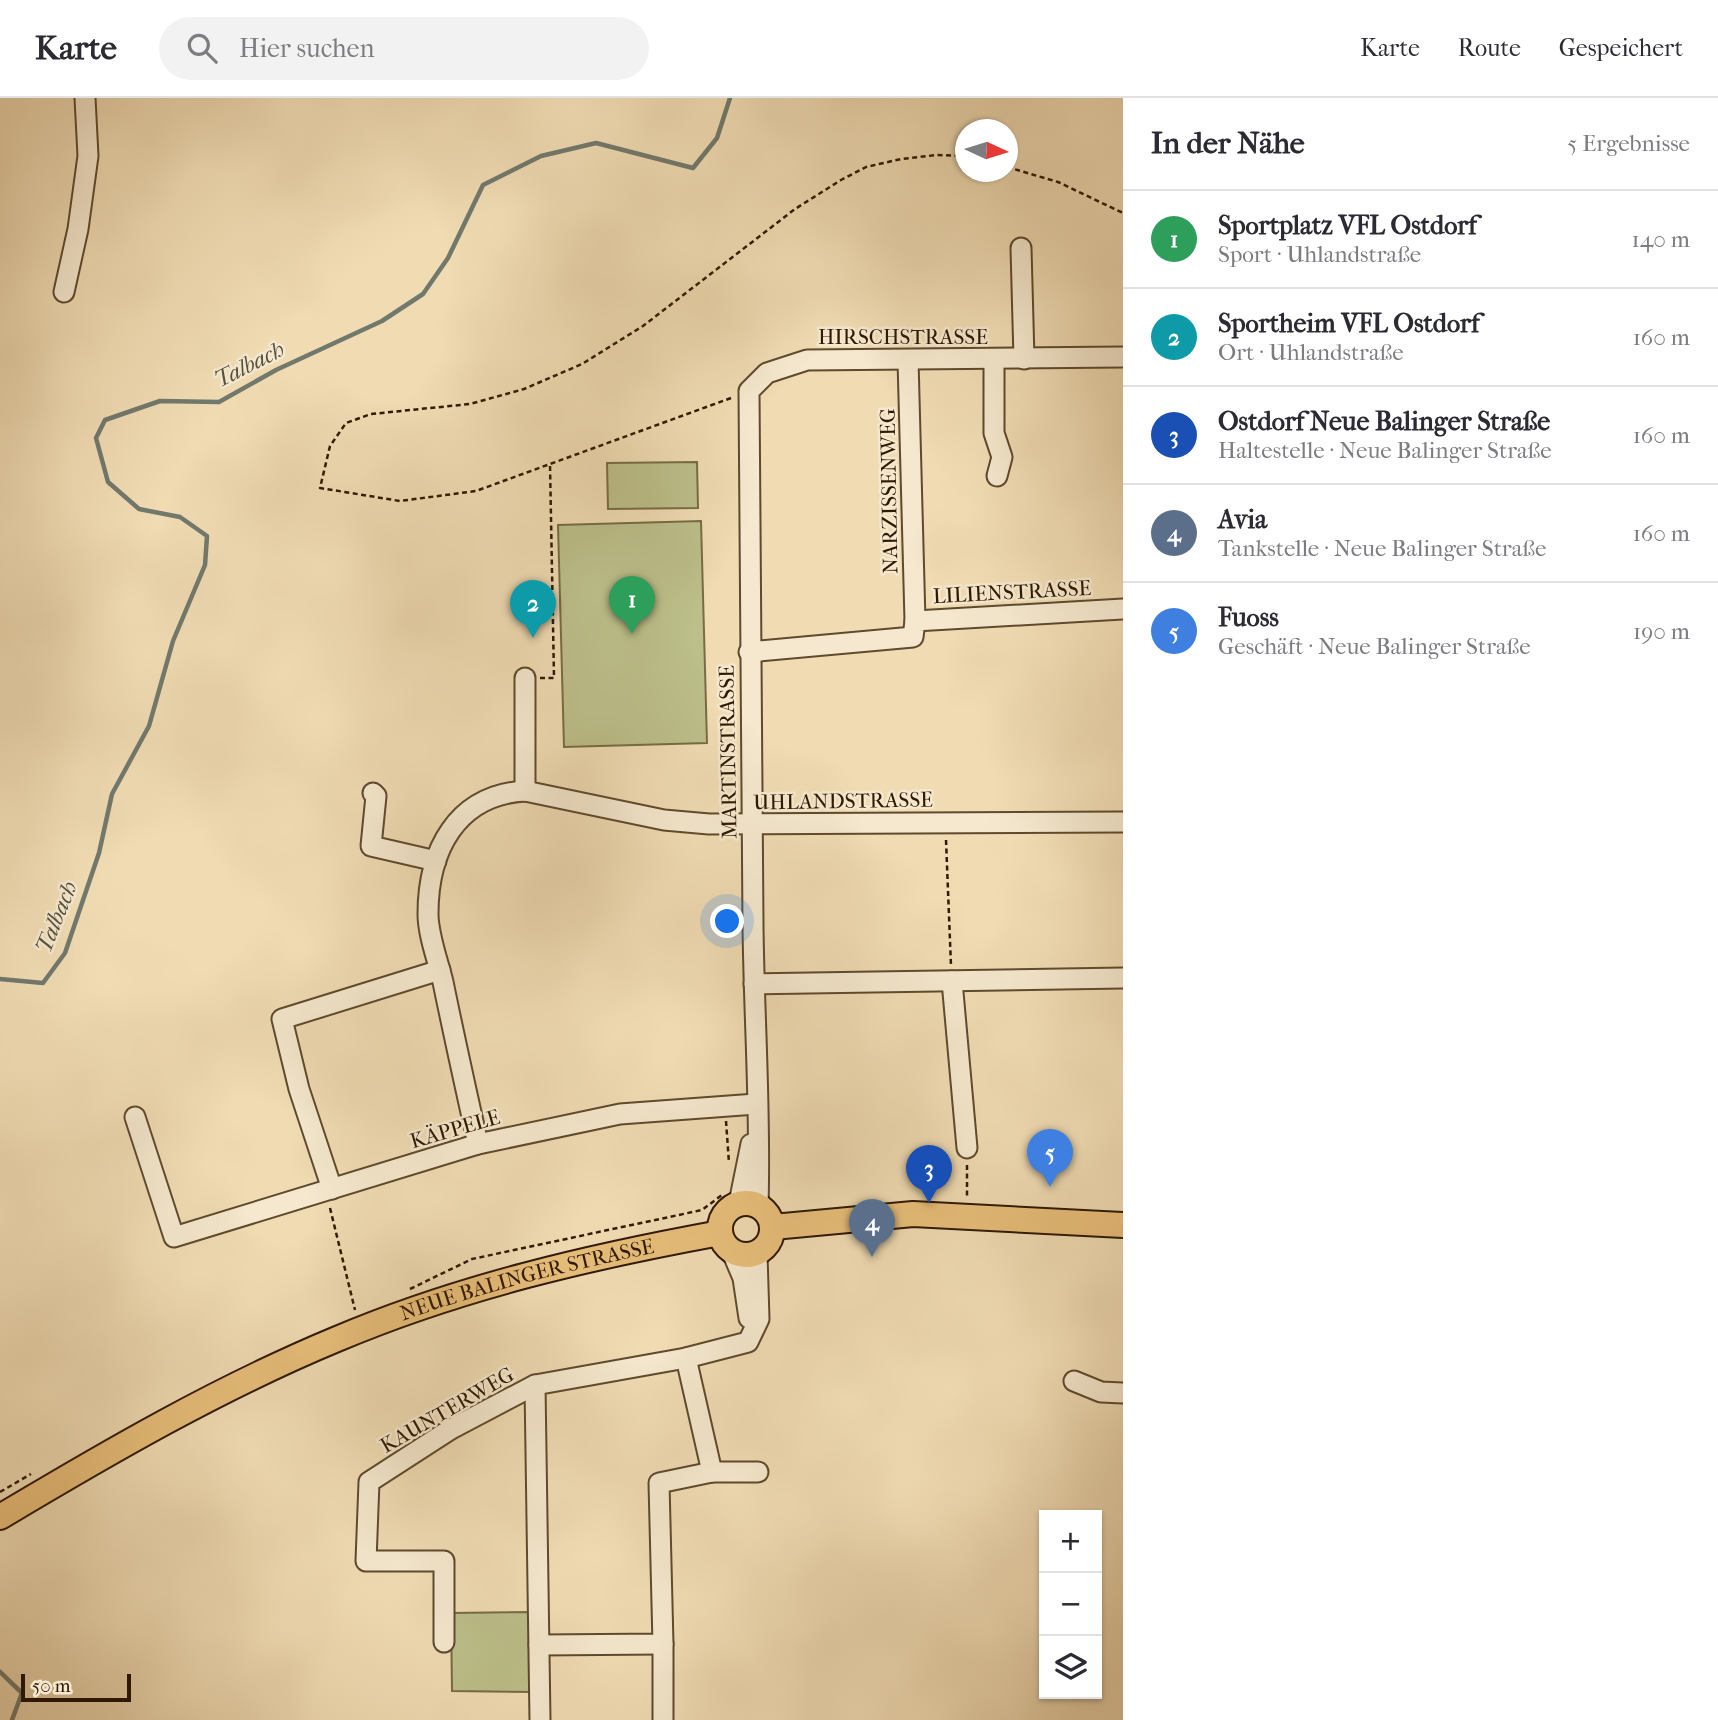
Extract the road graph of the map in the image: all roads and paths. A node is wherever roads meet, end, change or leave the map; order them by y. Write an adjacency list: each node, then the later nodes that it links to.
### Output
1 (85, 98): 6 (street)
2 (955, 156): 12 (path)
3 (1018, 170): 4 (path)
4 (1123, 213)
5 (1021, 248): 8 (street)
6 (64, 292)
7 (1123, 357): 8 (street, HIRSCHSTRASSE)
8 (1024, 359): 10 (street, HIRSCHSTRASSE)
9 (908, 360): 10 (street, HIRSCHSTRASSE); 11 (street, HIRSCHSTRASSE); 15 (street, NARZISSENWEG)
10 (994, 360): 13 (street)
11 (749, 391): 12 (path); 16 (street, MARTINSTRASSE)
12 (550, 464): 17 (path)
13 (997, 476)
14 (1123, 609): 15 (street, LILIENSTRASSE)
15 (915, 621): 16 (street, LILIENSTRASSE)
16 (750, 652): 22 (street, MARTINSTRASSE)
17 (524, 678): 18 (street)
18 (525, 791): 22 (street, UHLANDSTRASSE); 23 (street, UHLANDSTRASSE)
19 (373, 793): 23 (street)
20 (945, 822): 21 (street, UHLANDSTRASSE); 22 (street, UHLANDSTRASSE); 26 (path)
21 (1123, 822)
22 (751, 825): 27 (street, MARTINSTRASSE)
23 (436, 861): 24 (street, UHLANDSTRASSE)
24 (440, 970): 31 (street, UHLANDSTRASSE); 34 (street)
25 (1123, 978): 26 (street)
26 (952, 981): 27 (street); 32 (street)
27 (754, 984): 29 (street, MARTINSTRASSE)
28 (725, 1106): 29 (street, KÄPPELE); 31 (street, KÄPPELE); 33 (path)
29 (757, 1108): 35 (street, MARTINSTRASSE)
30 (135, 1117): 34 (street, KÄPPELE)
31 (478, 1144): 34 (street, KÄPPELE)
32 (967, 1148): 37 (path)
33 (730, 1174)
34 (329, 1190): 42 (path)
35 (743, 1199): 36 (path); 39 (main road); 40 (main road)
36 (702, 1210)
37 (968, 1215): 38 (main road); 39 (main road)
38 (1123, 1225)
39 (773, 1227): 41 (main road)
40 (726, 1242): 41 (main road, NEUE BALINGER STRASSE); 43 (street); 50 (main road, NEUE BALINGER STRASSE)
41 (757, 1254): 43 (street)
42 (356, 1315)
43 (753, 1336): 44 (street)
44 (687, 1358): 46 (street); 48 (street)
45 (1074, 1381): 47 (street)
46 (535, 1385): 51 (street, KAUNTERWEG); 53 (street)
47 (1123, 1393)
48 (712, 1472): 49 (street); 52 (street)
49 (758, 1472)
50 (0, 1517)
51 (444, 1642)
52 (663, 1644): 53 (street); 55 (street)
53 (539, 1645): 54 (street)
54 (540, 1720)
55 (663, 1720)

